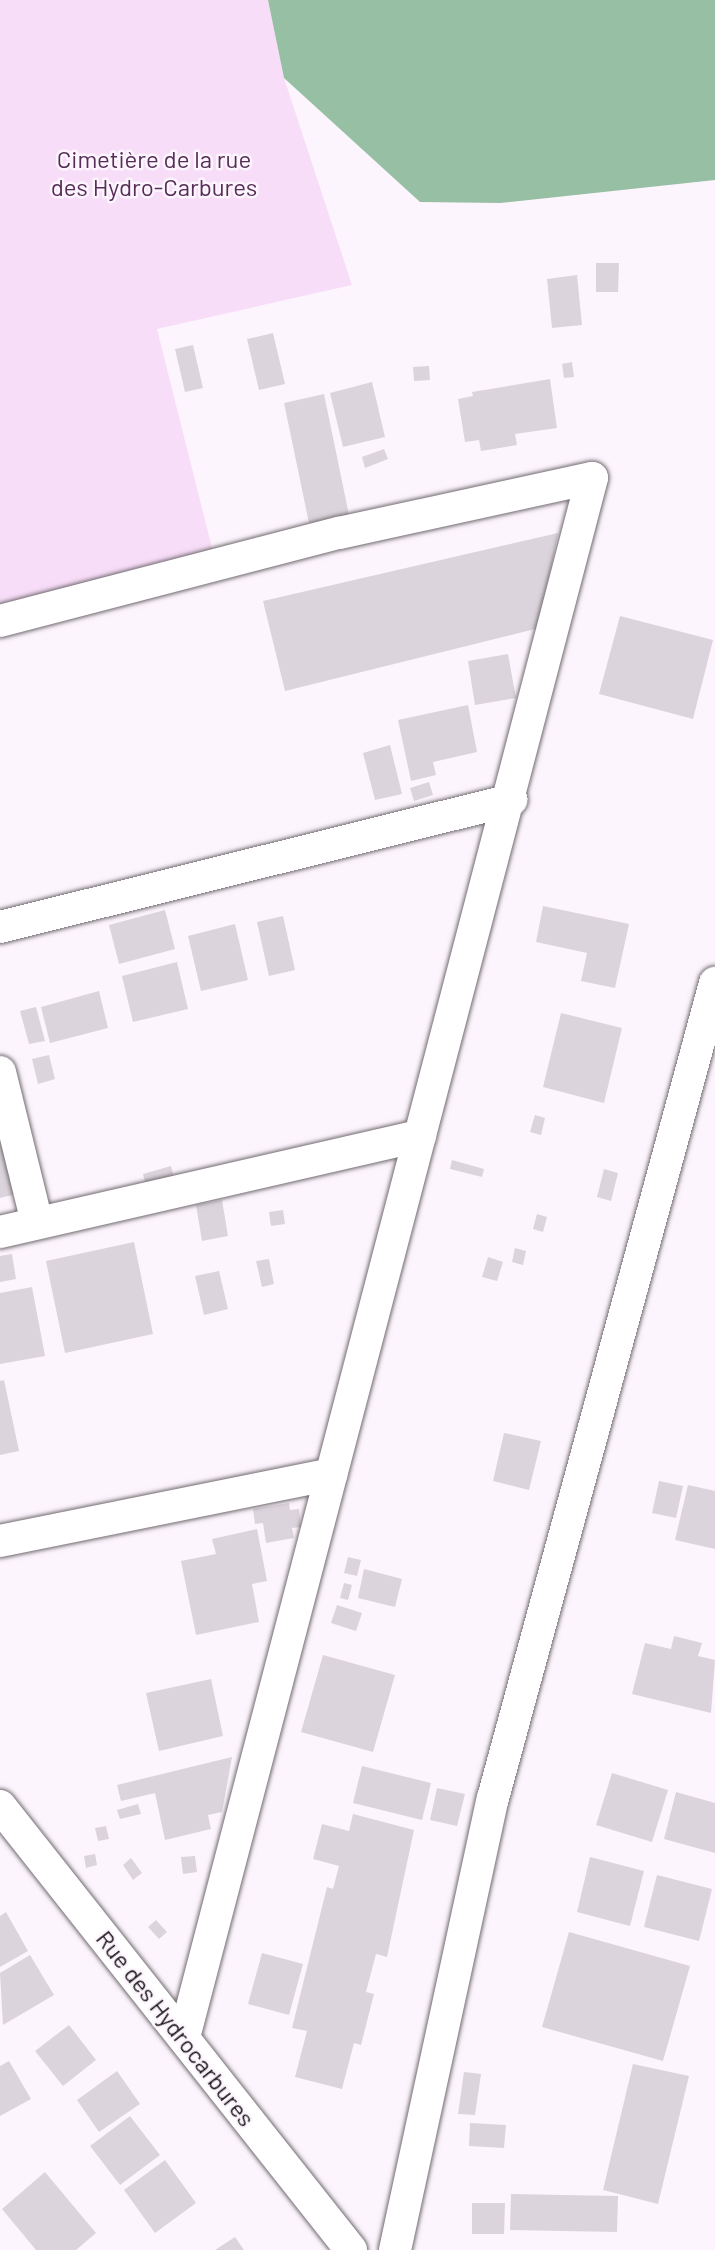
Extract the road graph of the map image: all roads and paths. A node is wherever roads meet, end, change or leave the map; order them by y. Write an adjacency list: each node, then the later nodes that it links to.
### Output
1 (0, 621): 2 (street)
2 (511, 800): 3 (street); 6 (street)
3 (0, 927)
4 (715, 983): 14 (street)
5 (0, 1072): 7 (street)
6 (420, 1136): 7 (street); 9 (street)
7 (37, 1223): 8 (street)
8 (0, 1232)
9 (331, 1474): 10 (street); 12 (street)
10 (0, 1541)
11 (0, 1806): 12 (street, Rue des Hydrocarbures)
12 (184, 2038): 13 (street, Rue des Hydrocarbures)
13 (351, 2250)
14 (395, 2250)

